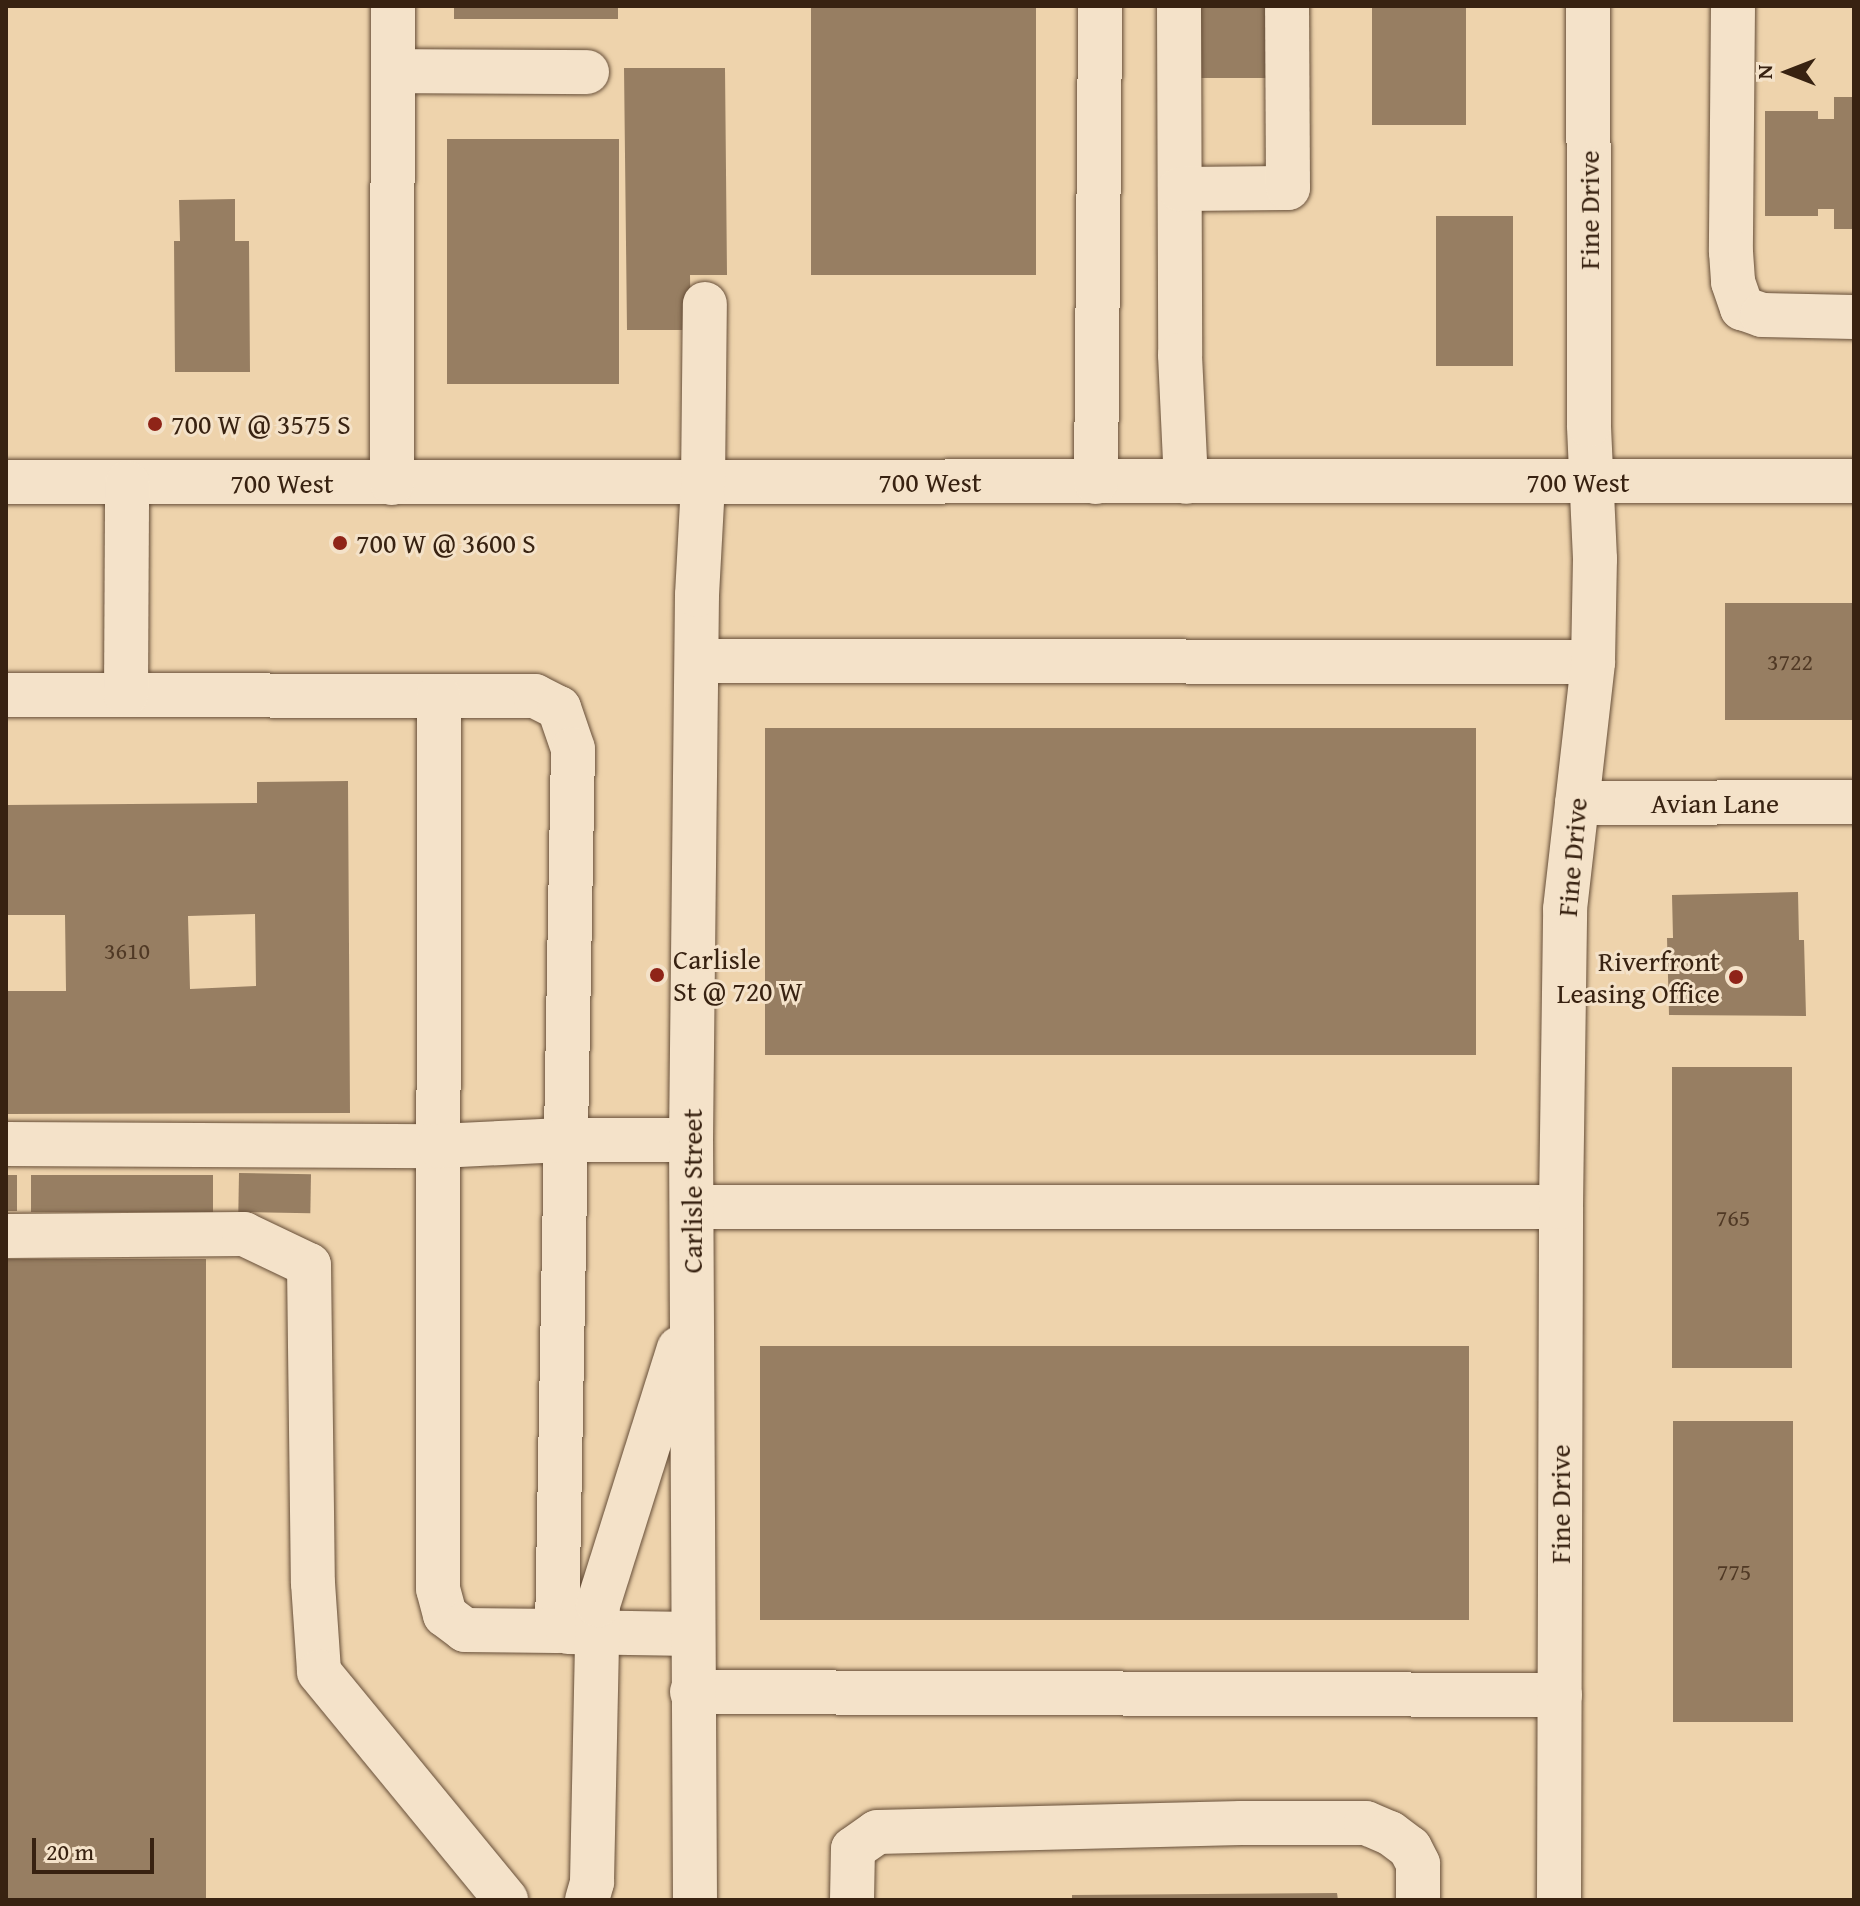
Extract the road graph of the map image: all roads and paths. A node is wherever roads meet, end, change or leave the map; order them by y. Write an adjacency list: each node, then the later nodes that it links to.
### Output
1 (393, 6): 7 (street)
2 (1100, 6): 14 (street)
3 (1179, 6): 9 (street)
4 (1287, 6): 9 (street)
5 (1588, 6): 16 (street, Fine Drive)
6 (1733, 6): 11 (street)
7 (393, 71): 8 (street); 18 (street)
8 (587, 72)
9 (1180, 189): 15 (street)
10 (705, 304): 19 (street, Carlisle Street)
11 (1854, 317)
12 (1854, 481): 16 (street, 700 West)
13 (6, 482): 17 (street, 700 West)
14 (1096, 482): 15 (street, 700 West); 19 (street, 700 West)
15 (1186, 482): 16 (street, 700 West)
16 (1592, 482): 21 (street, Fine Drive)
17 (127, 483): 18 (street, 700 West); 23 (street)
18 (392, 483): 19 (street, 700 West)
19 (703, 483): 20 (street, Carlisle Street)
20 (697, 661): 21 (street); 28 (street, Carlisle Street)
21 (1593, 662): 26 (street, Fine Drive)
22 (6, 695): 23 (street)
23 (126, 695): 24 (street)
24 (439, 696): 27 (street); 30 (street)
25 (1854, 802): 26 (street, Avian Lane)
26 (1577, 803): 32 (street, Fine Drive)
27 (563, 1140): 28 (street); 30 (street); 35 (street)
28 (691, 1140): 31 (street, Carlisle Street)
29 (6, 1144): 30 (street)
30 (439, 1146): 35 (street)
31 (692, 1207): 32 (street); 34 (street, Carlisle Street)
32 (1561, 1207): 38 (street, Fine Drive)
33 (6, 1236): 39 (street)
34 (693, 1305): 35 (street); 36 (street, Carlisle Street)
35 (577, 1632): 36 (street); 40 (street)
36 (692, 1634): 37 (street, Carlisle Street)
37 (692, 1692): 38 (street); 41 (street, Carlisle Street)
38 (1560, 1695): 44 (street, Fine Drive)
39 (506, 1900)
40 (587, 1900)
41 (695, 1900)
42 (852, 1900): 43 (street)
43 (1418, 1900)
44 (1559, 1900)

